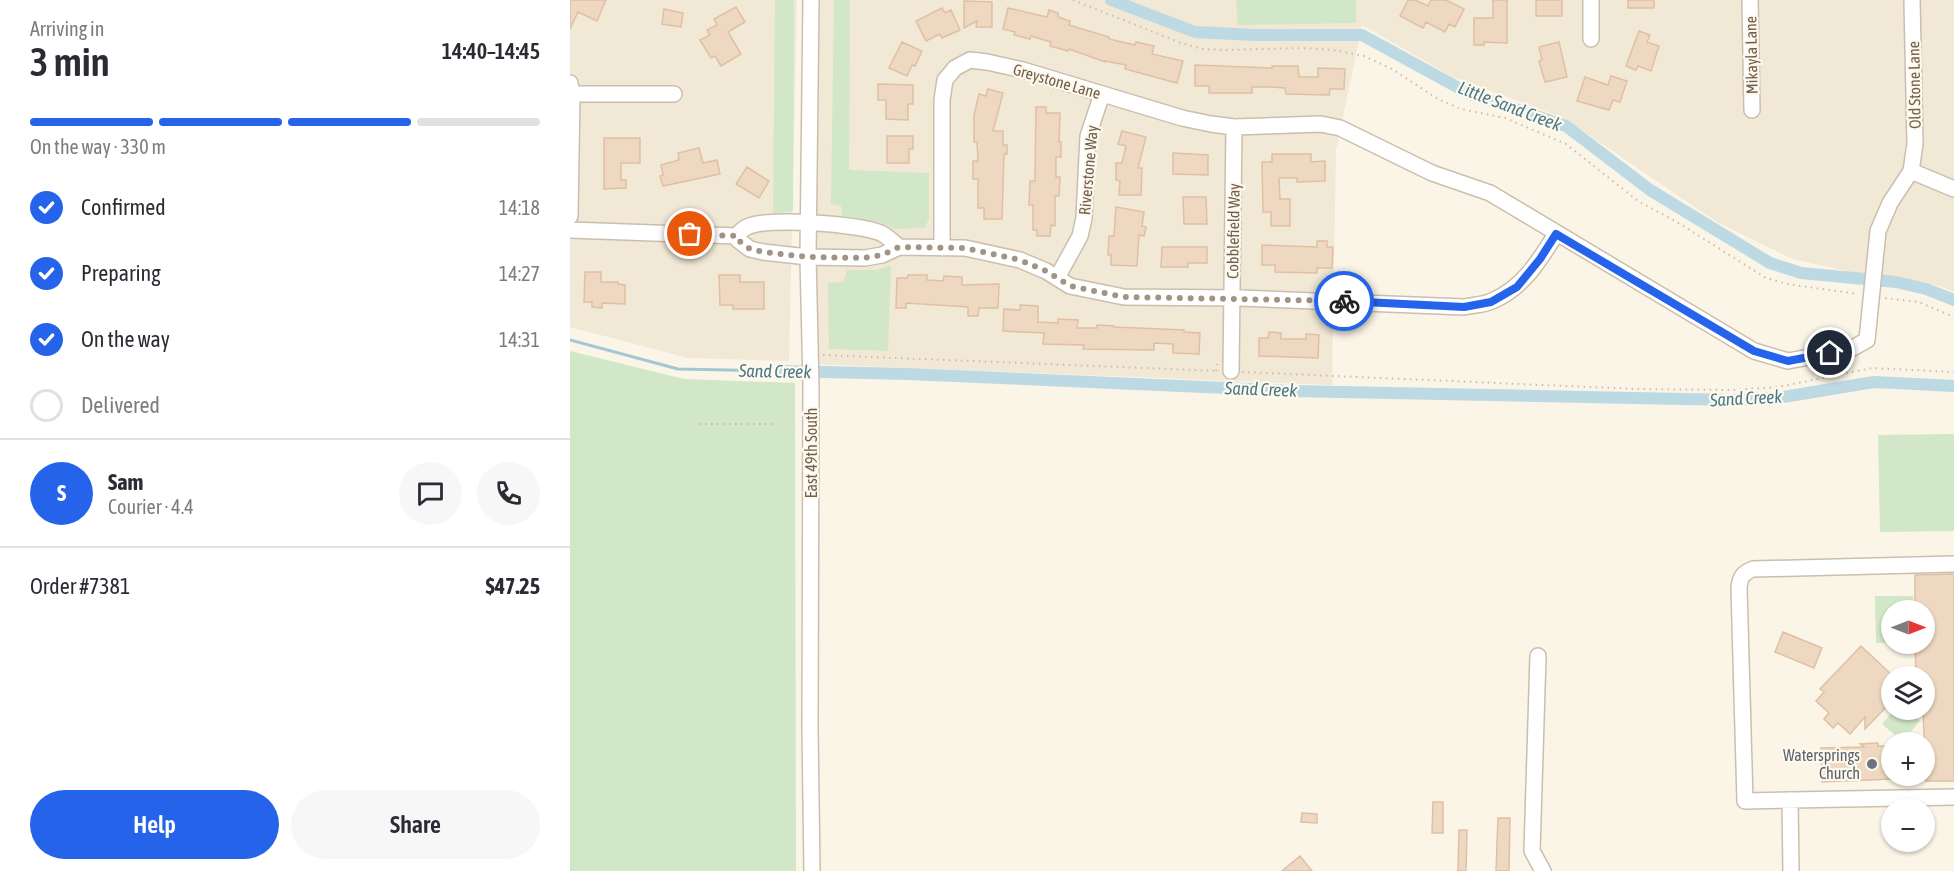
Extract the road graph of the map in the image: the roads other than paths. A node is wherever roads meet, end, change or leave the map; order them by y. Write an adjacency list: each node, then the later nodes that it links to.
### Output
1 (811, 0): 14 (street, East 49th South)
2 (1591, 0): 5 (street)
3 (1750, 0): 9 (street, Mikayla Lane)
4 (1912, 0): 11 (street, Old Stone Lane)
5 (1591, 39)
6 (571, 89): 7 (street); 13 (street)
7 (674, 94)
8 (1102, 94): 10 (street, Greystone Lane); 19 (street, Greystone Lane); 21 (street, Riverstone Way)
9 (1752, 110)
10 (1234, 127): 16 (street, Greystone Lane); 22 (street, Cobblefield Way)
11 (1911, 171): 12 (street); 16 (street, Greystone Lane)
12 (1954, 189)
13 (570, 216)
14 (808, 222): 17 (street); 18 (street); 20 (street, East 49th South)
15 (570, 230): 17 (street)
16 (1556, 234): 22 (street)
17 (737, 236): 20 (street)
18 (899, 247): 19 (street); 20 (street)
19 (942, 248): 21 (street)
20 (808, 257): 28 (street, East 49th South)
21 (1057, 278): 22 (street)
22 (1233, 298): 23 (street, Cobblefield Way)
23 (1224, 371)
24 (1954, 564): 27 (street)
25 (1538, 656): 29 (street)
26 (1954, 797): 27 (street)
27 (1790, 800): 30 (street)
28 (812, 871)
29 (1543, 871)
30 (1791, 871)

